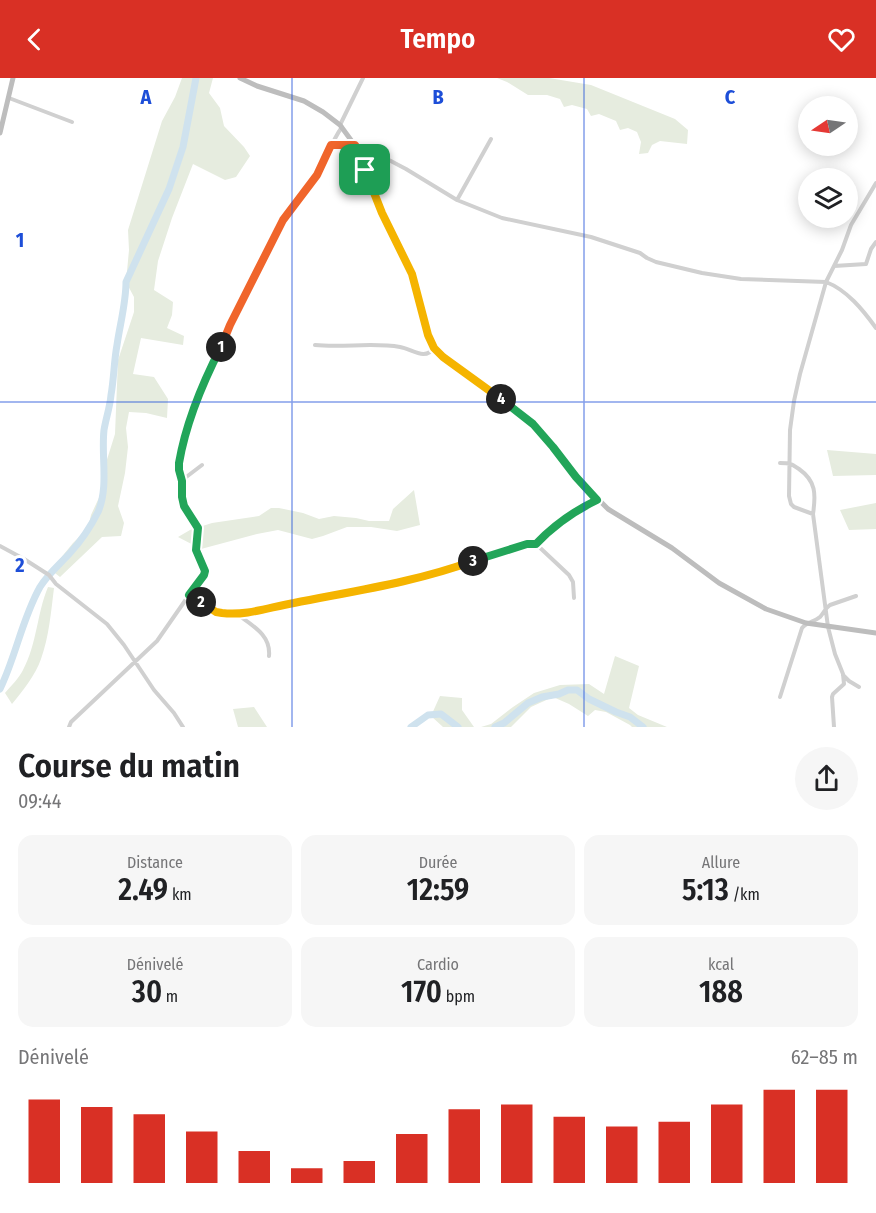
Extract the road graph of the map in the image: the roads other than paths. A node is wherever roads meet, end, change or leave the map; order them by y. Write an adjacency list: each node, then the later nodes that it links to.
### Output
1 (13, 78): 4 (street)
2 (240, 78): 6 (street)
3 (363, 78): 6 (street)
4 (9, 98): 5 (street); 7 (street)
5 (72, 122)
6 (341, 126): 9 (street); 10 (street)
7 (0, 134)
8 (491, 139): 13 (street)
9 (331, 145): 10 (street); 23 (street)
10 (359, 151): 11 (street)
11 (363, 159): 13 (street); 19 (street)
12 (875, 186): 15 (street)
13 (457, 200): 16 (street)
14 (876, 242): 15 (street)
15 (834, 266): 16 (street)
16 (826, 282): 17 (street); 21 (street)
17 (876, 328)
18 (315, 345): 19 (street)
19 (434, 348): 24 (street)
20 (780, 463): 21 (street)
21 (790, 463): 25 (street); 25 (street)
22 (202, 465): 23 (street)
23 (182, 481): 28 (street)
24 (597, 500): 26 (street); 33 (street)
25 (813, 514): 31 (street)
26 (536, 544): 30 (street); 32 (street)
27 (0, 546): 37 (street)
28 (189, 595): 32 (street); 37 (street)
29 (856, 596): 31 (street)
30 (574, 598)
31 (826, 607): 33 (street); 34 (street)
32 (237, 613): 36 (street)
33 (806, 623): 34 (street); 40 (street)
34 (828, 627): 35 (street); 38 (street)
35 (876, 633)
36 (269, 656)
37 (135, 661): 41 (street); 42 (street)
38 (843, 674): 39 (street); 43 (street)
39 (859, 687)
40 (780, 698)
41 (69, 727)
42 (183, 727)
43 (834, 727)

